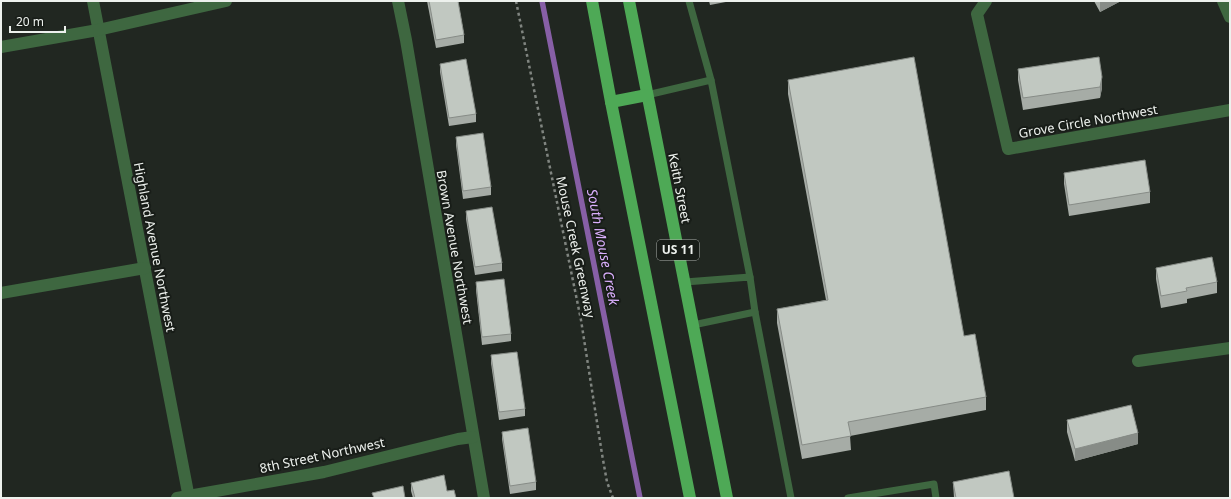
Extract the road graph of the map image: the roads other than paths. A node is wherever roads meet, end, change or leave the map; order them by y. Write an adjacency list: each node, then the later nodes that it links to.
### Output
1 (93, 1): 10 (street, Highland Avenue Northwest)
2 (226, 1): 10 (street)
3 (398, 1): 24 (street, Brown Avenue Northwest)
4 (592, 1): 14 (main road, US 11)
5 (629, 1): 13 (main road, Keith Street / US 11)
6 (689, 1): 12 (lane)
7 (986, 1): 15 (street, Grove Circle Northwest)
8 (1223, 1): 9 (street)
9 (1230, 17)
10 (98, 30): 11 (street); 16 (street, Highland Avenue Northwest)
11 (1, 47)
12 (712, 80): 13 (lane); 17 (lane)
13 (647, 94): 14 (main road); 18 (main road, Keith Street / US 11)
14 (611, 102): 27 (main road, US 11)
15 (1230, 110)
16 (145, 268): 19 (street); 25 (street, Highland Avenue Northwest)
17 (750, 277): 18 (lane); 20 (lane)
18 (685, 282): 21 (main road, Keith Street / US 11)
19 (1, 293)
20 (754, 312): 21 (lane); 29 (lane)
21 (693, 325): 28 (main road, Keith Street / US 11)
22 (1230, 348): 23 (street)
23 (1138, 361)
24 (473, 437): 25 (street, 8th Street Northwest); 26 (street, Brown Avenue Northwest)
25 (185, 497)
26 (484, 498)
27 (690, 498)
28 (727, 498)
29 (791, 498)
30 (848, 498): 31 (lane)
31 (936, 498)

